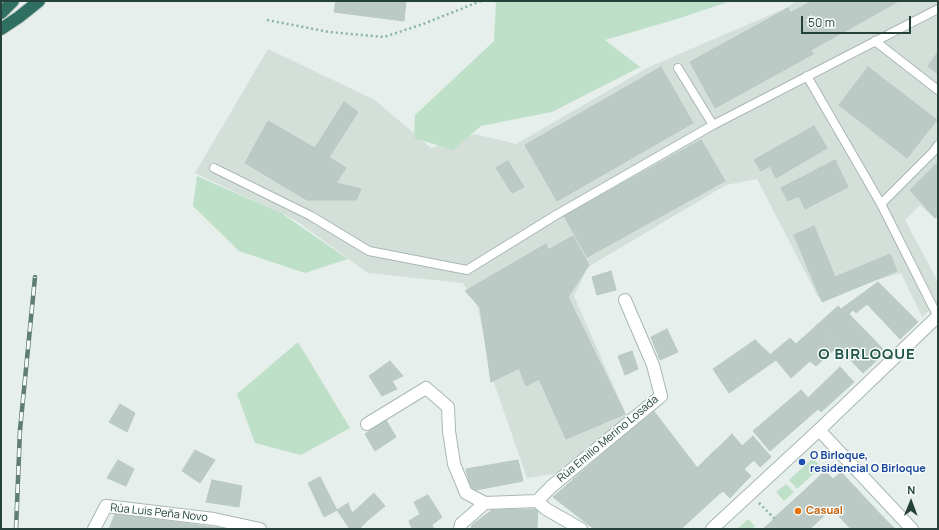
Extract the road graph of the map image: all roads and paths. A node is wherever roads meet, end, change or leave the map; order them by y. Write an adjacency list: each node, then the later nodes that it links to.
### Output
1 (13, 1): 5 (highway)
2 (39, 1): 7 (highway)
3 (481, 1): 6 (path)
4 (938, 9): 8 (lane)
5 (1, 13)
6 (267, 20)
7 (1, 28)
8 (874, 41): 10 (lane); 11 (lane)
9 (678, 68): 12 (lane)
10 (807, 76): 12 (lane); 15 (lane)
11 (938, 90)
12 (713, 125): 14 (lane)
13 (938, 145): 15 (lane)
14 (214, 168)
15 (881, 204): 17 (lane)
16 (625, 300): 21 (street, Rúa Emilio Merino Losada)
17 (938, 316): 19 (street)
18 (367, 424): 22 (street)
19 (819, 430): 20 (street); 29 (street)
20 (750, 493): 23 (path); 28 (street)
21 (537, 501): 22 (street); 27 (street)
22 (485, 502): 26 (street)
23 (774, 518)
24 (94, 529): 25 (street, Rúa Luis Peña Novo)
25 (260, 529)
26 (460, 529)
27 (581, 529)
28 (712, 529)
29 (912, 529)

